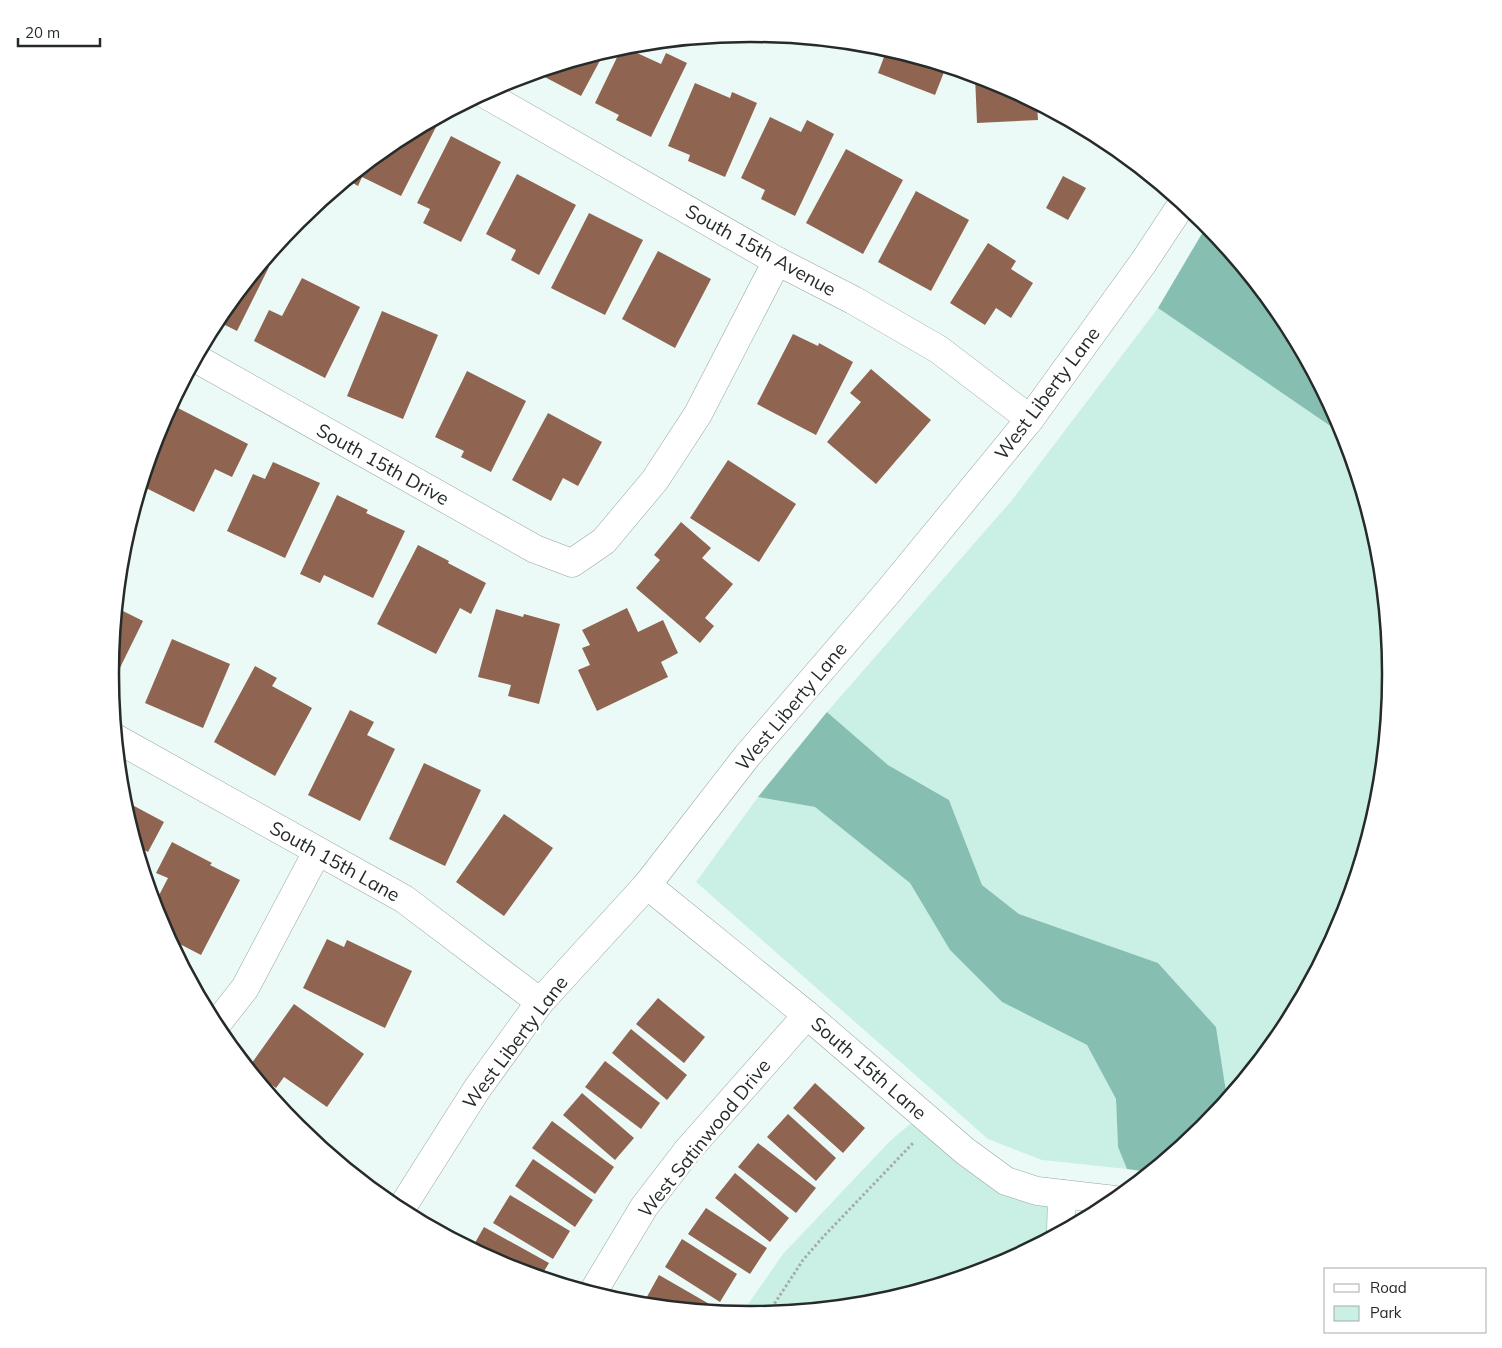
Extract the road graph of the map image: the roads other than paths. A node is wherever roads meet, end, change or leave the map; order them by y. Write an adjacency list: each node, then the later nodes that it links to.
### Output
1 (493, 98): 3 (street, South 15th Avenue)
2 (1178, 209): 5 (street, West Liberty Lane)
3 (777, 261): 4 (street, South 15th Drive); 5 (street, South 15th Avenue)
4 (202, 362)
5 (1030, 419): 8 (street, West Liberty Lane)
6 (124, 743): 7 (street, South 15th Lane)
7 (318, 852): 9 (street, South 15th Lane); 11 (street)
8 (647, 885): 9 (street, West Liberty Lane); 10 (street, South 15th Lane)
9 (540, 1002): 14 (street, West Liberty Lane)
10 (807, 1015): 12 (street, South 15th Lane); 16 (street, West Satinwood Drive)
11 (222, 1018)
12 (1062, 1194): 13 (street, South 15th Lane); 15 (street)
13 (1103, 1199)
14 (405, 1202)
15 (1061, 1224)
16 (597, 1286)

